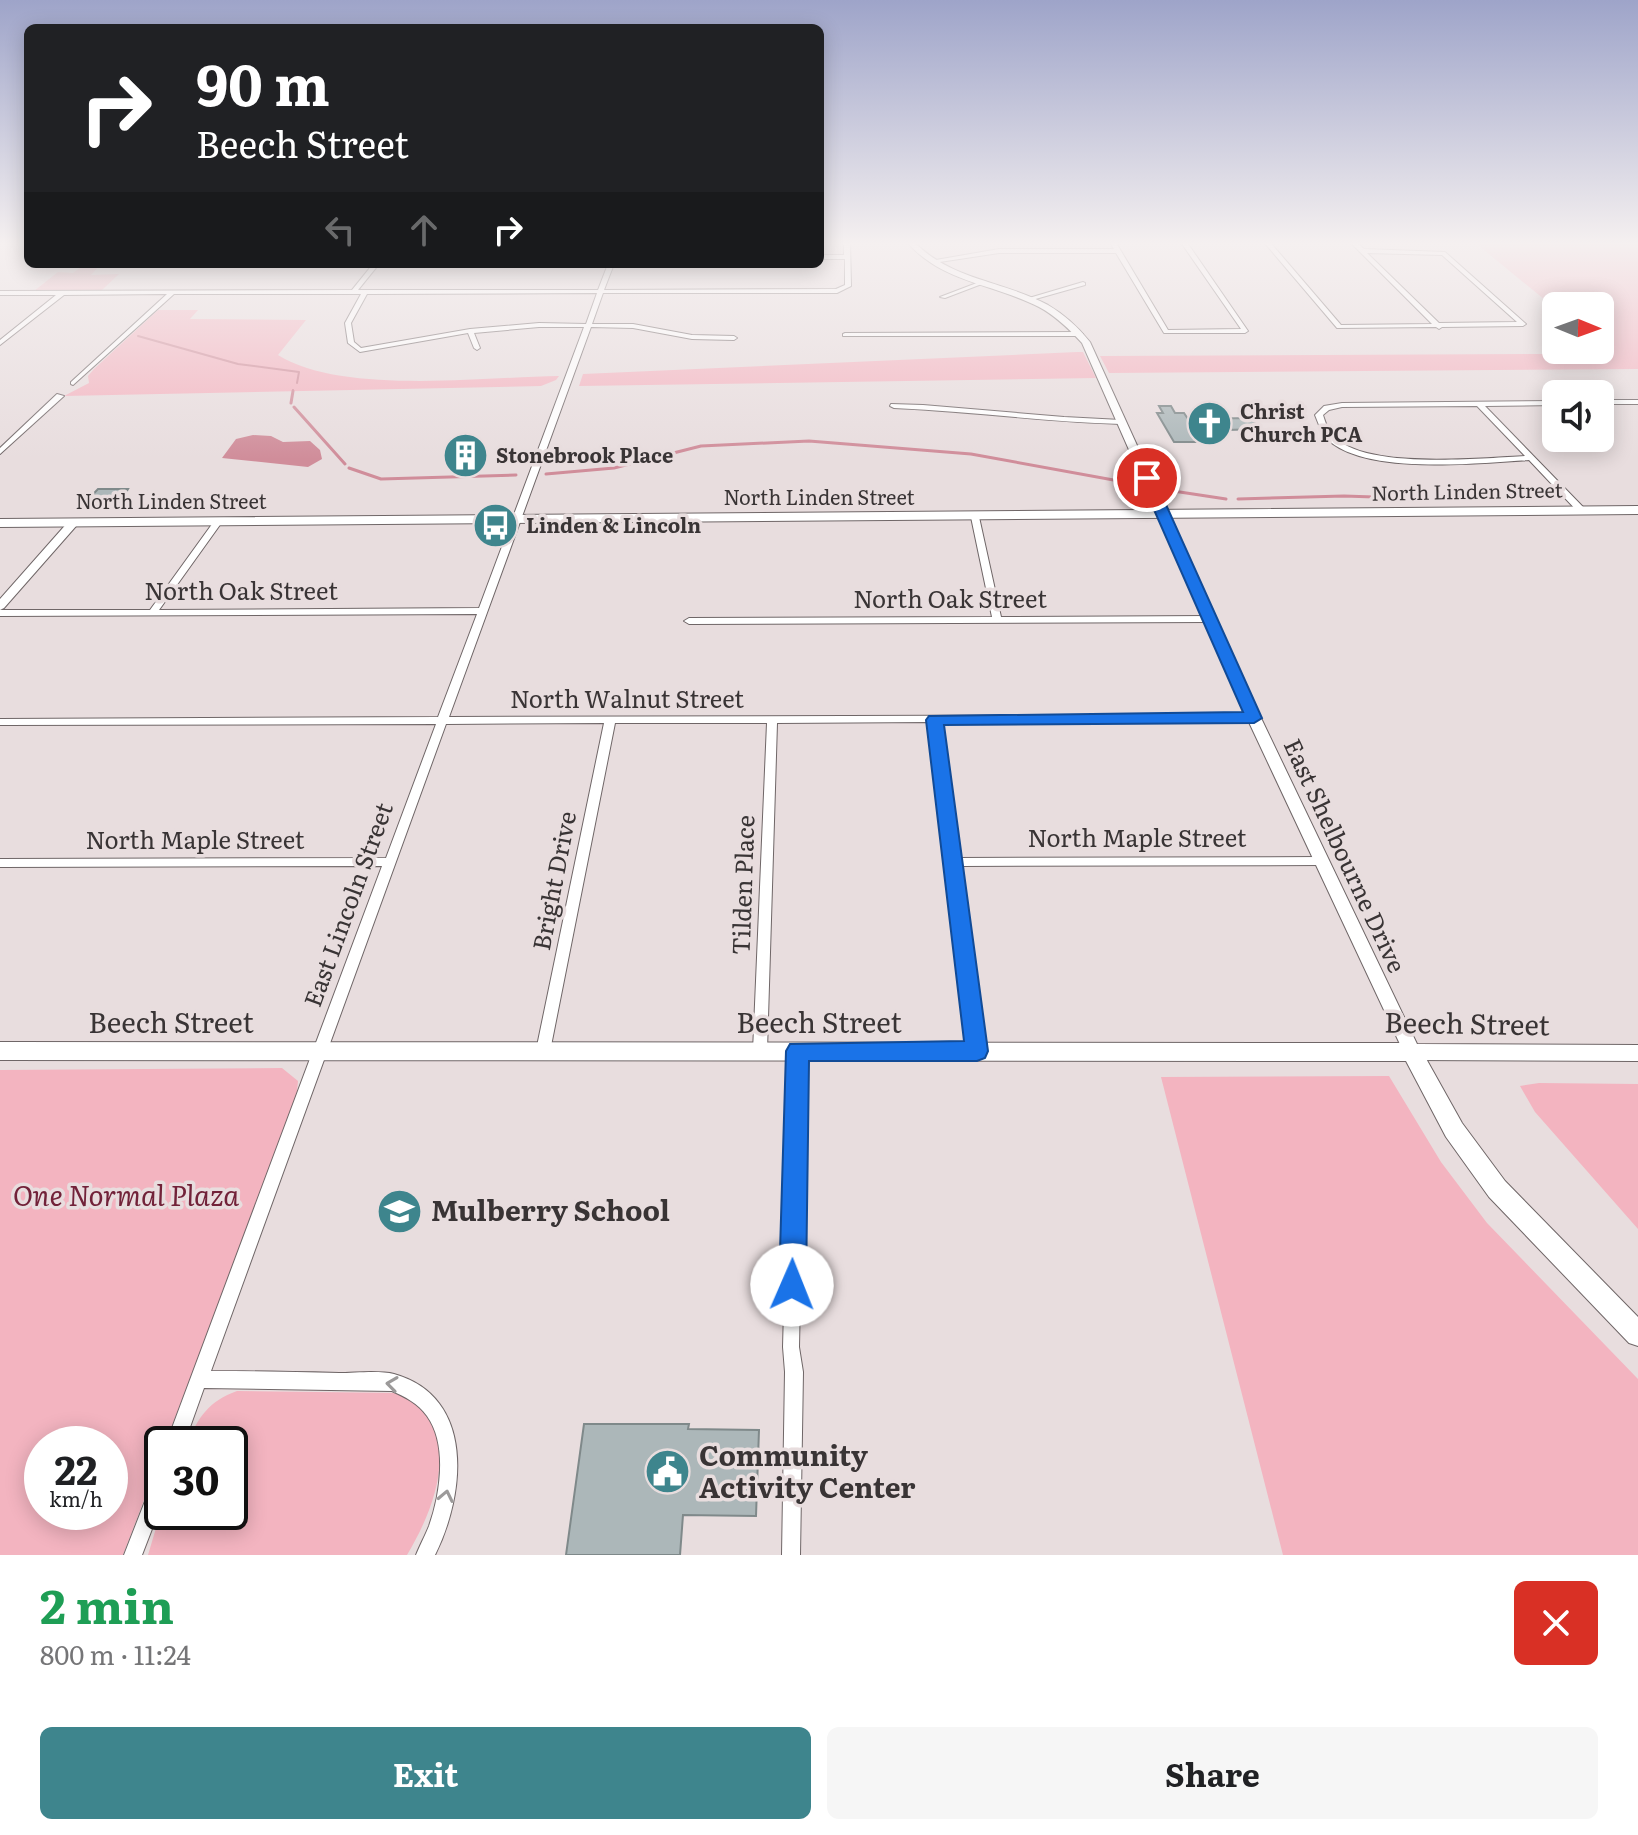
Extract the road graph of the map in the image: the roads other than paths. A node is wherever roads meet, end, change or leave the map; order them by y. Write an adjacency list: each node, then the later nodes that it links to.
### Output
1 (37, 314): 17 (street)
2 (149, 314): 19 (street)
3 (353, 314): 13 (street)
4 (593, 314): 11 (street, East Lincoln Street)
5 (1058, 314): 14 (street)
6 (1154, 314): 7 (street)
7 (1235, 314)
8 (1326, 314): 12 (street)
9 (1425, 314): 12 (street)
10 (1509, 314): 12 (street)
11 (589, 325): 13 (street); 16 (street); 33 (street, East Lincoln Street)
12 (1439, 327)
13 (470, 331): 18 (street)
14 (1080, 334): 15 (street); 26 (street, East Shelbourne Drive)
15 (845, 335)
16 (734, 338)
17 (0, 343)
18 (477, 348)
19 (73, 383)
20 (60, 396): 27 (street)
21 (1614, 402): 22 (street)
22 (1638, 402)
23 (1542, 403): 24 (street)
24 (1479, 404): 28 (street); 28 (street)
25 (894, 406): 26 (street)
26 (1121, 422): 31 (street, East Shelbourne Drive)
27 (0, 452)
28 (1532, 458): 30 (street)
29 (1638, 510): 30 (main road, North Linden Street)
30 (1582, 511): 31 (main road, North Linden Street)
31 (1163, 515): 32 (main road, North Linden Street); 41 (street, East Shelbourne Drive)
32 (975, 517): 33 (main road, North Linden Street); 42 (street)
33 (515, 520): 34 (main road, North Linden Street); 38 (street, East Lincoln Street)
34 (218, 522): 36 (main road, North Linden Street); 39 (street)
35 (0, 523): 36 (main road, North Linden Street)
36 (73, 523): 37 (street)
37 (0, 606)
38 (481, 611): 39 (street, North Oak Street); 48 (street, East Lincoln Street)
39 (153, 612): 40 (street, North Oak Street)
40 (0, 613)
41 (1210, 619): 42 (street, North Oak Street); 44 (street, East Shelbourne Drive)
42 (997, 620): 43 (street, North Oak Street)
43 (689, 621)
44 (1254, 718): 47 (street, North Walnut Street); 50 (street, East Shelbourne Drive)
45 (610, 720): 46 (street, North Walnut Street); 48 (street, North Walnut Street); 56 (street, Bright Drive)
46 (772, 720): 47 (street, North Walnut Street); 57 (street, Tilden Place)
47 (935, 720): 52 (street)
48 (442, 721): 49 (street, North Walnut Street); 51 (street, East Lincoln Street)
49 (0, 722)
50 (1322, 861): 52 (street, North Maple Street); 60 (street, East Shelbourne Drive)
51 (391, 862): 53 (street, North Maple Street); 55 (street, East Lincoln Street)
52 (953, 862): 59 (street)
53 (0, 863)
54 (0, 1051): 55 (main road, Beech Street)
55 (321, 1051): 56 (main road, Beech Street); 63 (street, East Lincoln Street)
56 (543, 1051): 57 (main road, Beech Street)
57 (760, 1051): 58 (main road, Beech Street)
58 (798, 1051): 59 (main road, Beech Street); 68 (street)
59 (977, 1051): 60 (main road, Beech Street)
60 (1412, 1052): 61 (street, Beech Street); 62 (main road)
61 (1638, 1053)
62 (1638, 1334)
63 (200, 1379): 64 (street, East Lincoln Street); 67 (street, one-way to 63)
64 (182, 1426)
65 (144, 1526): 66 (street)
66 (133, 1555)
67 (425, 1555)
68 (791, 1555)

